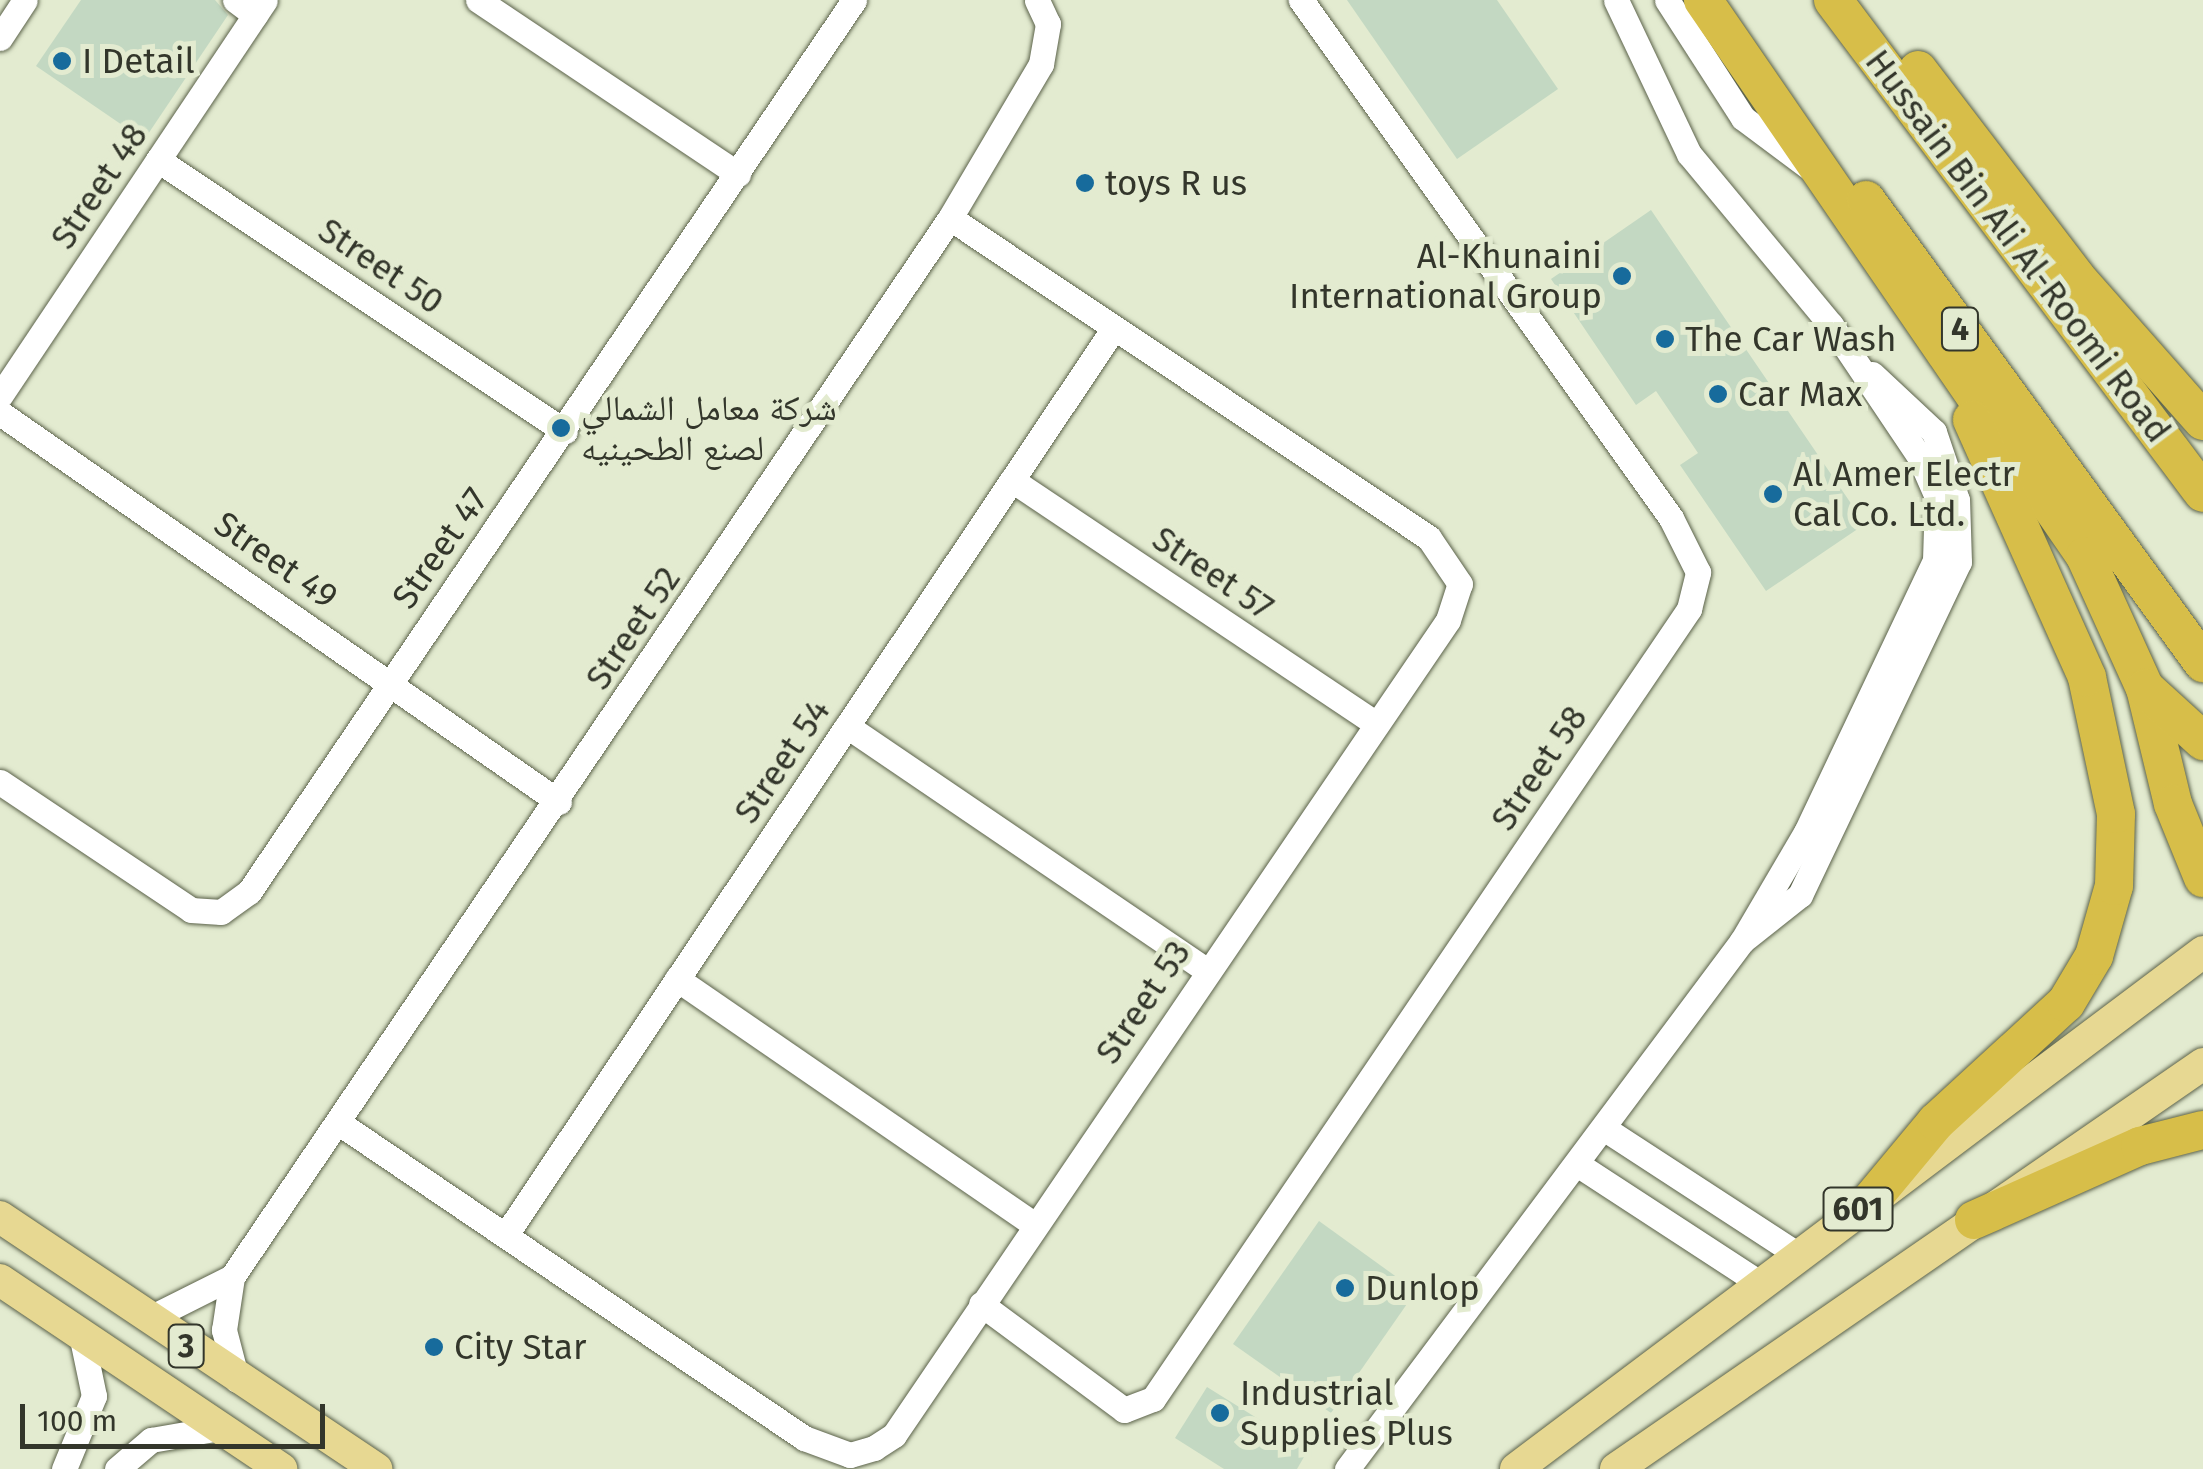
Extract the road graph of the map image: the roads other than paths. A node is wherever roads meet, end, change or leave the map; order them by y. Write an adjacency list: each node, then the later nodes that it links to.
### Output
1 (25, 0): 13 (street)
2 (478, 0): 16 (street)
3 (854, 0): 16 (street, Street 47)
4 (1037, 0): 17 (street, Street 52)
5 (1301, 0): 54 (street, Street 58)
6 (1616, 0): 42 (street)
7 (1667, 0): 15 (street)
8 (1702, 0): 15 (highway)
9 (1720, 0): 28 (highway, 4)
10 (1833, 0): 27 (highway, Hussain Bin Ali Al-Roomi Road)
11 (1865, 0): 18 (highway)
12 (252, 5): 14 (street, Street 48)
13 (0, 38)
14 (158, 160): 22 (street, Street 48); 25 (street, Street 50)
15 (1815, 171): 20 (highway)
16 (738, 174): 25 (street, Street 47)
17 (950, 218): 19 (street, Street 53); 35 (street, Street 52)
18 (2076, 277): 21 (highway); 24 (highway)
19 (1114, 328): 26 (street, Street 54); 31 (street, Street 53)
20 (1946, 358): 30 (highway); 45 (highway)
21 (2203, 392)
22 (0, 396)
23 (0, 413): 29 (street, Street 49)
24 (2203, 421)
25 (566, 430): 29 (street, Street 47)
26 (1012, 480): 31 (street, Street 57); 32 (street, Street 54)
27 (2203, 493)
28 (2201, 660)
29 (390, 681): 34 (street, Street 47); 35 (street, Street 49)
30 (2145, 688): 33 (highway); 36 (highway)
31 (1375, 723): 38 (street, Street 53)
32 (847, 726): 38 (street); 39 (street, Street 54)
33 (2203, 741)
34 (0, 782)
35 (559, 802): 41 (street, Street 52)
36 (2203, 878)
37 (2203, 952): 45 (main road, 601)
38 (1207, 971): 48 (street, Street 53)
39 (677, 980): 48 (street); 49 (street, Street 54)
40 (2203, 1064): 47 (main road, 601)
41 (339, 1123): 49 (street, Street 53); 51 (street, Street 52)
42 (1605, 1129): 44 (street); 50 (street)
43 (2203, 1130): 47 (highway)
44 (1577, 1164): 53 (street); 63 (street)
45 (1871, 1200): 50 (main road, 601)
46 (0, 1217): 55 (main road, 3)
47 (1974, 1220): 65 (main road, 601)
48 (1034, 1224): 54 (street, Street 53)
49 (507, 1233): 54 (street, Street 53)
50 (1797, 1254): 53 (main road, 601)
51 (232, 1277): 55 (street, Street 52); 57 (street, Street 52)
52 (0, 1280): 56 (main road, 3)
53 (1758, 1282): 64 (main road, 601)
54 (981, 1304)
55 (148, 1320): 57 (main road, 3)
56 (81, 1334): 58 (main road, 3); 59 (street)
57 (238, 1380): 62 (main road, 3)
58 (220, 1428): 60 (street); 61 (main road, 3)
59 (64, 1469)
60 (117, 1469)
61 (281, 1469)
62 (376, 1469)
63 (1347, 1469)
64 (1516, 1469)
65 (1616, 1469)

